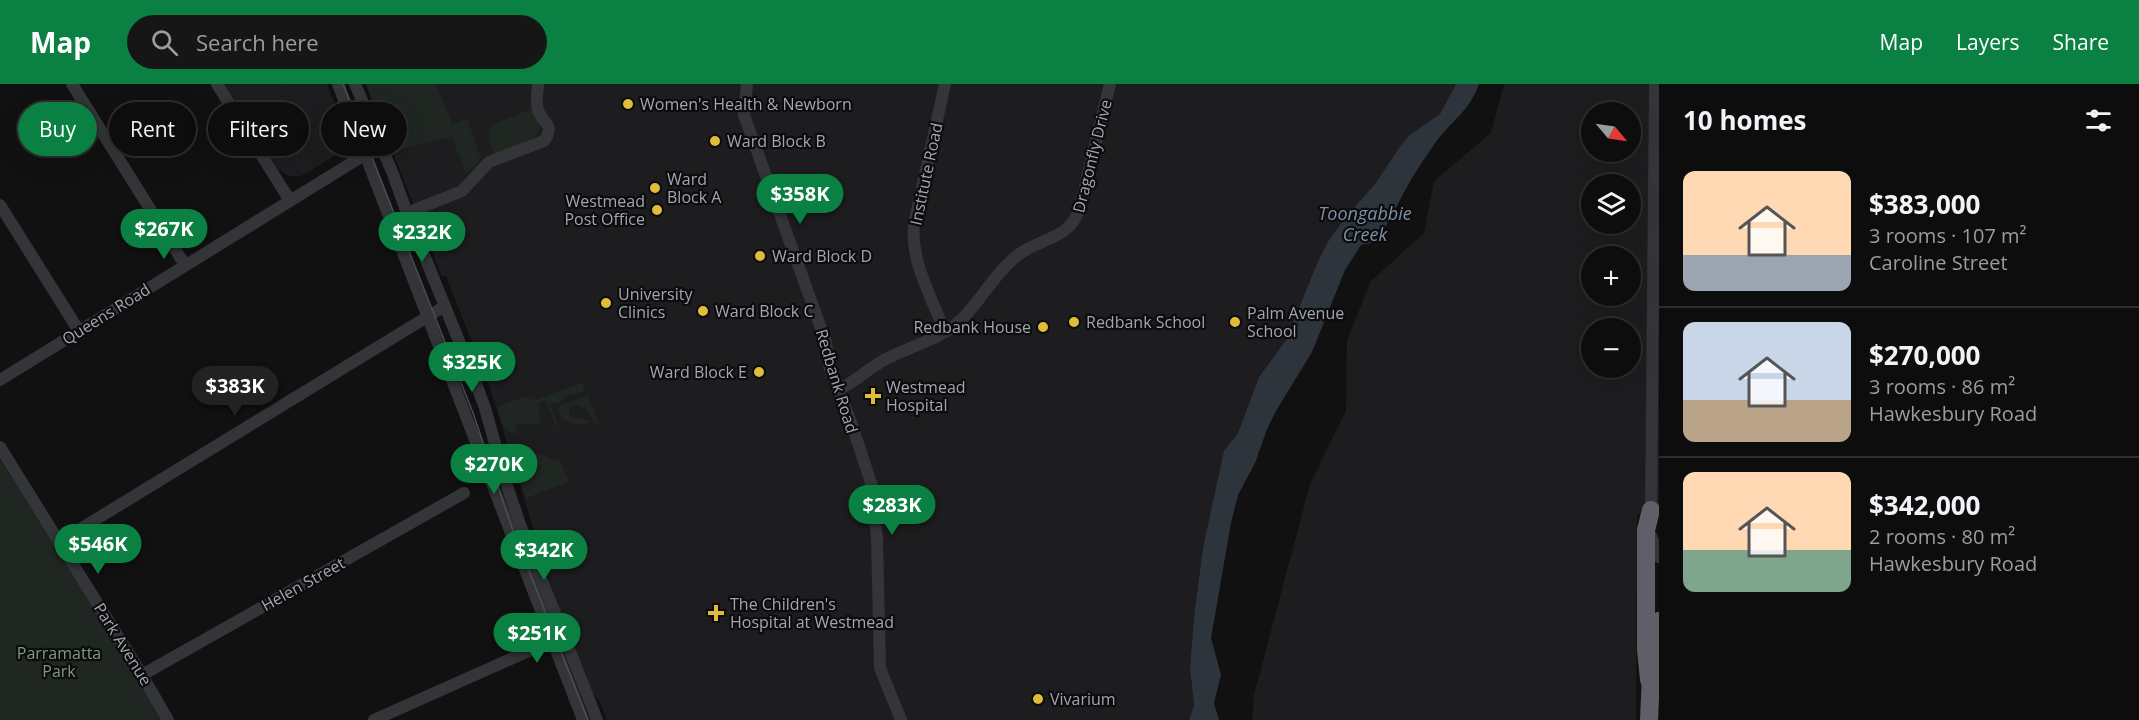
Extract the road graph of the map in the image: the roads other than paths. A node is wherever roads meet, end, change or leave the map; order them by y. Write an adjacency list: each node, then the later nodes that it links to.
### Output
1 (72, 84): 18 (street)
2 (217, 84): 15 (street)
3 (338, 84): 11 (street)
4 (355, 84): 17 (street)
5 (530, 84): 12 (street)
6 (538, 84): 12 (street)
7 (747, 84): 24 (street, Redbank Road)
8 (945, 84): 22 (street, Institute Road)
9 (1110, 84): 22 (street, Dragonfly Drive)
10 (1655, 84): 27 (street)
11 (345, 102)
12 (537, 102): 17 (street)
13 (362, 156): 15 (street, Queens Road)
14 (367, 156): 20 (street)
15 (289, 200): 18 (street, Queens Road)
16 (0, 205): 21 (street)
17 (407, 213): 19 (street)
18 (185, 265): 21 (street, Queens Road)
19 (445, 306): 20 (street); 37 (street)
20 (426, 317): 28 (street); 31 (street)
21 (79, 331): 23 (street, Queens Road)
22 (945, 332): 24 (street, Dragonfly Drive)
23 (0, 380)
24 (838, 390): 38 (street, Redbank Road)
25 (0, 447): 28 (street, Park Avenue)
26 (464, 493): 32 (street, Helen Street)
27 (1655, 519): 29 (street); 33 (highway)
28 (59, 542): 32 (street, Park Avenue)
29 (1659, 557)
30 (1659, 621): 33 (highway)
31 (551, 641): 35 (street); 36 (street)
32 (142, 675): 34 (street, Park Avenue)
33 (1649, 680): 39 (highway)
34 (168, 720)
35 (374, 720)
36 (583, 720)
37 (597, 720)
38 (901, 720)
39 (1649, 720)

